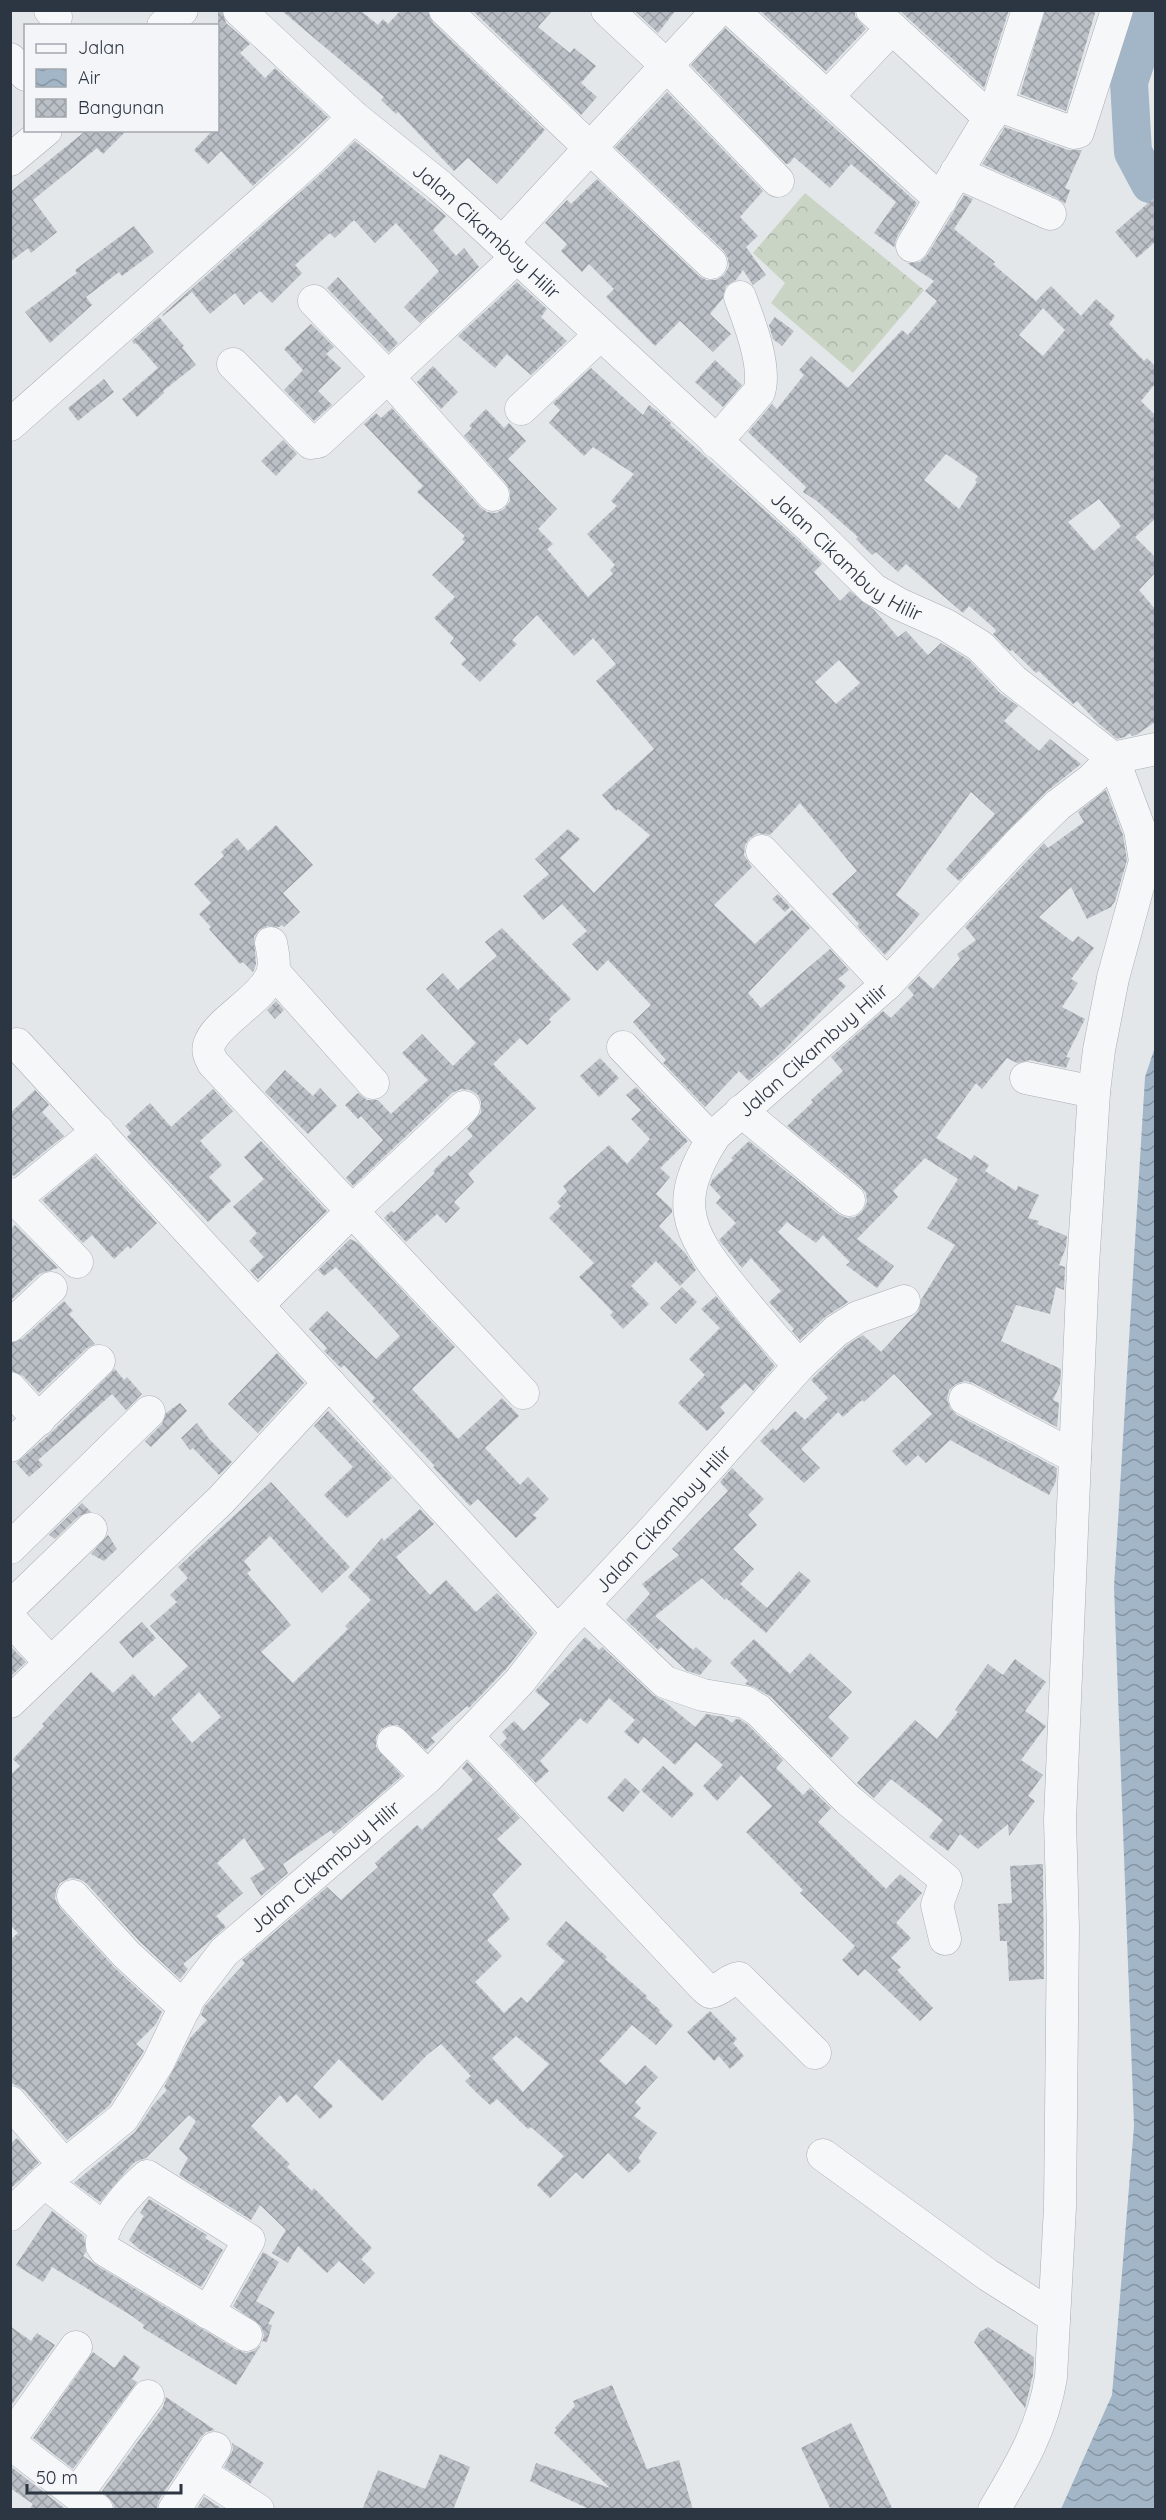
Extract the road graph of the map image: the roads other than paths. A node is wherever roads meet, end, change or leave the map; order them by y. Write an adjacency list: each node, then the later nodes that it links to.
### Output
1 (182, 10): 11 (street)
2 (239, 10): 17 (street, Jalan Cikambuy Hilir)
3 (445, 10): 19 (street)
4 (607, 10): 13 (street)
5 (695, 10): 13 (street)
6 (718, 10): 13 (street)
7 (732, 10): 15 (street)
8 (1117, 10): 16 (street)
9 (1019, 15): 16 (street)
10 (882, 20): 15 (street); 16 (street)
11 (165, 24)
12 (10, 58): 14 (street)
13 (660, 59): 19 (street); 22 (street)
14 (24, 73)
15 (828, 96): 23 (street)
16 (993, 111): 21 (street)
17 (354, 117): 25 (street, Jalan Cikambuy Hilir); 34 (street)
18 (44, 132): 20 (street)
19 (581, 141): 25 (street); 27 (street)
20 (10, 160)
21 (956, 172): 23 (street); 24 (street)
22 (778, 182)
23 (941, 200): 26 (street)
24 (1050, 214)
25 (502, 243): 30 (street, Jalan Cikambuy Hilir); 32 (street)
26 (912, 246)
27 (711, 263)
28 (740, 297): 35 (street)
29 (314, 301): 32 (street)
30 (600, 335): 33 (street); 35 (street, Jalan Cikambuy Hilir)
31 (233, 364): 32 (street)
32 (388, 377): 36 (street)
33 (521, 409)
34 (10, 424)
35 (716, 442): 38 (street, Jalan Cikambuy Hilir)
36 (493, 495)
37 (1155, 749): 38 (street)
38 (1113, 758): 40 (street, Jalan Cikambuy Hilir); 45 (street)
39 (762, 851): 40 (street)
40 (887, 984): 47 (street, Jalan Cikambuy Hilir)
41 (17, 1044): 48 (street)
42 (623, 1047): 49 (street)
43 (1026, 1078): 45 (street)
44 (373, 1083): 52 (street)
45 (1094, 1092): 67 (street)
46 (464, 1107): 52 (street)
47 (741, 1111): 49 (street, Jalan Cikambuy Hilir); 51 (street)
48 (98, 1131): 50 (street); 56 (street)
49 (712, 1140): 59 (street, Jalan Cikambuy Hilir)
50 (12, 1198): 53 (street)
51 (849, 1200)
52 (353, 1210): 56 (street); 62 (street)
53 (77, 1262)
54 (51, 1288): 57 (street)
55 (904, 1301): 59 (street)
56 (258, 1305): 60 (street)
57 (10, 1326)
58 (99, 1361): 65 (street)
59 (800, 1366): 70 (street, Jalan Cikambuy Hilir)
60 (329, 1383): 73 (street); 74 (street)
61 (10, 1388): 65 (street)
62 (523, 1393)
63 (965, 1399): 67 (street)
64 (149, 1412): 69 (street)
65 (39, 1420): 66 (street)
66 (10, 1446)
67 (1075, 1457): 89 (street)
68 (91, 1529): 71 (street)
69 (10, 1548)
70 (584, 1605): 73 (street, Jalan Cikambuy Hilir); 80 (street)
71 (10, 1607)
72 (10, 1619): 74 (street)
73 (558, 1632): 76 (street, Jalan Cikambuy Hilir)
74 (50, 1662): 75 (street)
75 (10, 1702)
76 (467, 1736): 78 (street, Jalan Cikambuy Hilir); 82 (street)
77 (393, 1742): 78 (street)
78 (428, 1778): 81 (street, Jalan Cikambuy Hilir)
79 (73, 1896): 81 (street)
80 (945, 1939)
81 (185, 2007): 85 (street, Jalan Cikambuy Hilir)
82 (815, 2053)
83 (10, 2102): 85 (street)
84 (823, 2155): 89 (street)
85 (55, 2174): 86 (street, Jalan Cikambuy Hilir); 87 (street)
86 (10, 2215)
87 (105, 2229): 88 (street); 88 (street)
88 (208, 2313): 90 (street)
89 (1054, 2317): 97 (street)
90 (246, 2335)
91 (76, 2347): 93 (street)
92 (148, 2396): 94 (street)
93 (10, 2441): 94 (street)
94 (87, 2502)
95 (174, 2510): 96 (street)
96 (258, 2510)
97 (994, 2510)

